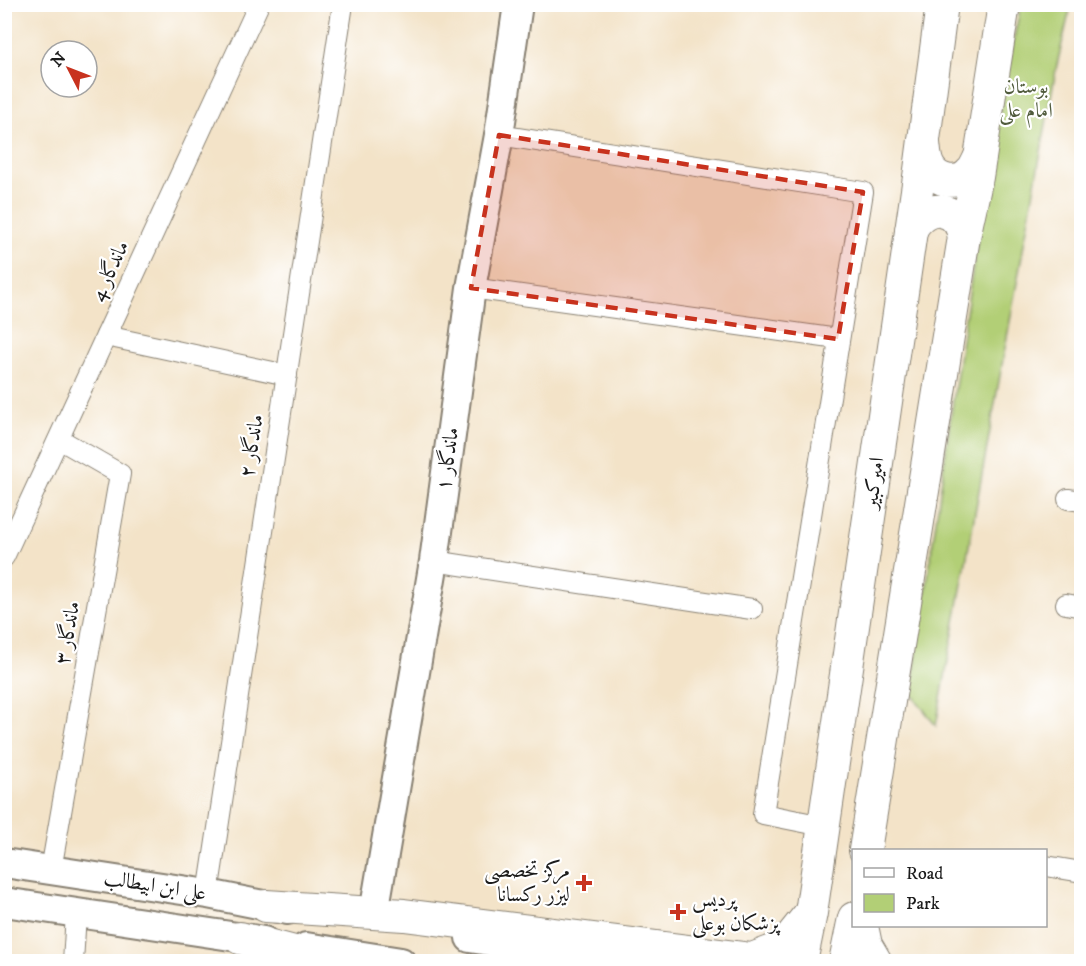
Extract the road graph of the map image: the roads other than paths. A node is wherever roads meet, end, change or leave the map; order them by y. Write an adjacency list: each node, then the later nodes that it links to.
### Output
1 (259, 4): 12 (street, ماندگار 4)
2 (343, 4): 14 (street, ماندگار ۲)
3 (518, 4): 6 (main road, ماندگار ۱)
4 (942, 4): 7 (main road, امیرکبیر)
5 (1004, 4): 8 (main road)
6 (499, 135): 11 (main road, ماندگار ۱); 13 (street)
7 (924, 143): 8 (main road); 9 (main road, امیرکبیر)
8 (980, 157): 10 (main road)
9 (911, 230): 10 (main road); 19 (main road, امیرکبیر)
10 (964, 237): 20 (main road)
11 (471, 288): 13 (street); 17 (main road, ماندگار ۱)
12 (106, 336): 14 (street); 15 (street, ماندگار 4)
13 (838, 339): 19 (street)
14 (287, 375): 25 (street, ماندگار ۲)
15 (59, 439): 16 (street, ماندگار 4); 23 (street, ماندگار ۳)
16 (4, 557)
17 (434, 561): 18 (street); 28 (main road, ماندگار ۱)
18 (752, 609)
19 (823, 826): 29 (main road, امیرکبیر)
20 (865, 849)
21 (4, 863): 23 (main road, علی ابن ابیطالب)
22 (1047, 866): 24 (street)
23 (51, 870): 25 (main road, علی ابن ابیطالب)
24 (1082, 872)
25 (208, 894): 27 (main road, علی ابن ابیطالب)
26 (4, 902): 30 (main road, علی ابن ابیطالب)
27 (266, 906): 28 (main road); 38 (main road, علی ابن ابیطالب)
28 (374, 913): 34 (main road)
29 (811, 913): 34 (main road); 39 (main road, امیرکبیر)
30 (76, 914): 33 (main road, علی ابن ابیطالب); 35 (street)
31 (852, 927): 40 (main road)
32 (862, 927): 41 (main road)
33 (247, 938): 36 (main road); 37 (main road, علی ابن ابیطالب)
34 (719, 958)
35 (72, 962)
36 (333, 962)
37 (401, 962)
38 (625, 962)
39 (801, 962)
40 (844, 962)
41 (876, 962)

